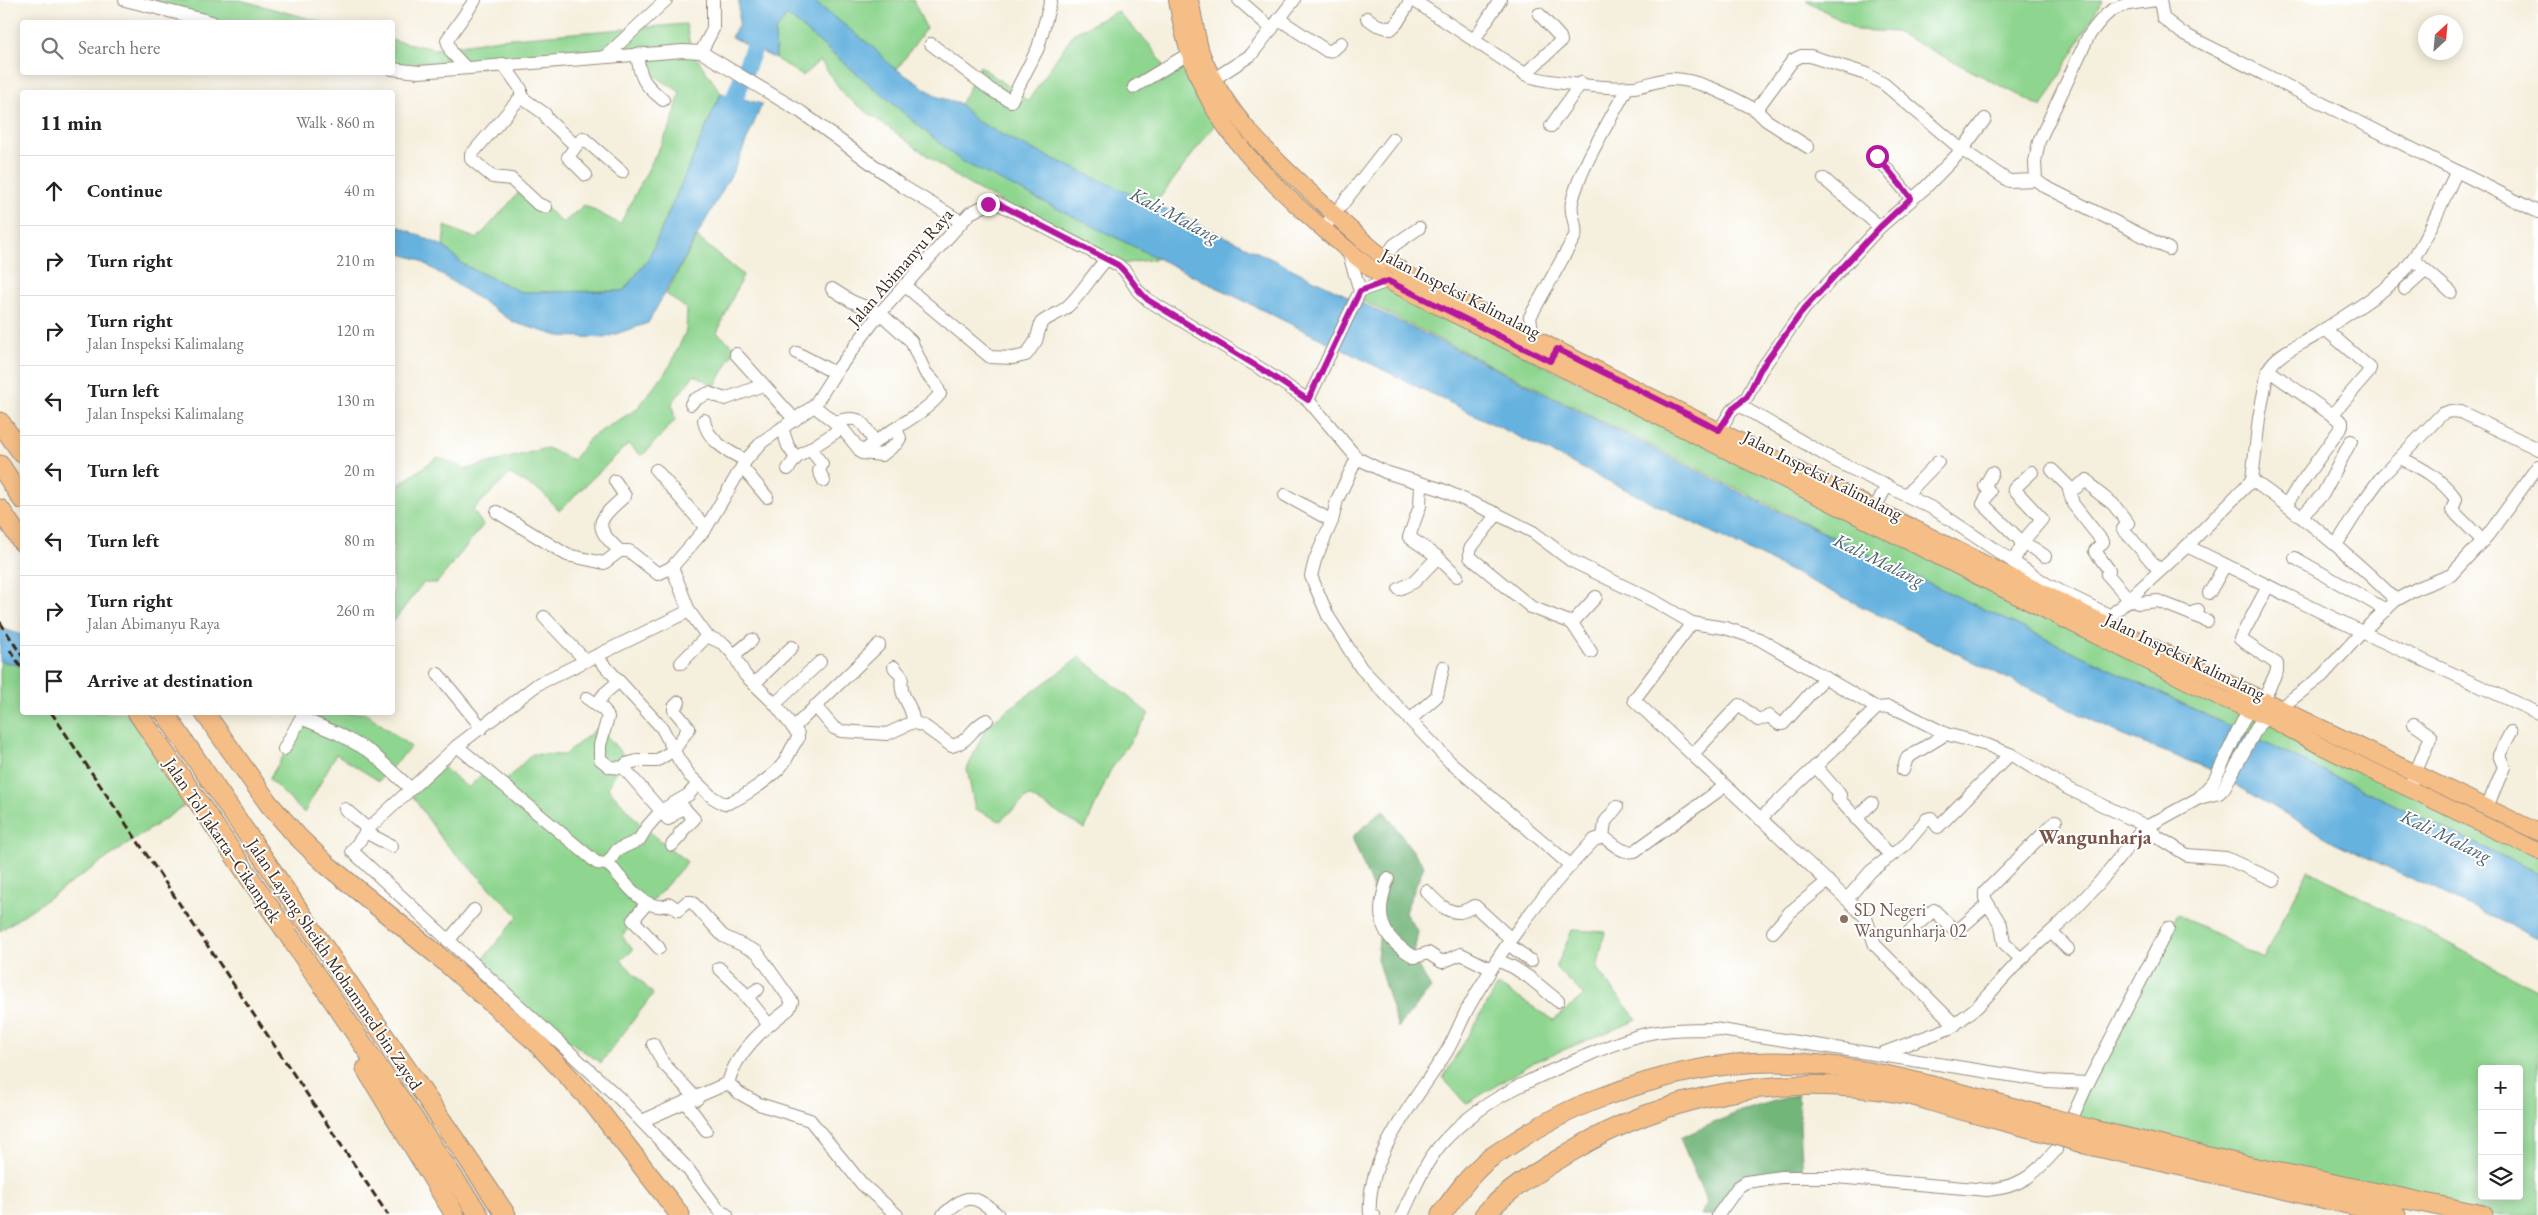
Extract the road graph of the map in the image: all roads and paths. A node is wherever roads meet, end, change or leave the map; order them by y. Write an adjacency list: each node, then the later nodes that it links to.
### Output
1 (125, 0): 16 (street)
2 (475, 0): 26 (street)
3 (666, 0): 24 (street)
4 (713, 0): 22 (street)
5 (1051, 0): 20 (street)
6 (1177, 0): 23 (main road, Jalan Inspeksi Kalimalang)
7 (1190, 0): 29 (main road, Jalan Inspeksi Kalimalang)
8 (1239, 0): 17 (street)
9 (1294, 0): 17 (street)
10 (1412, 0): 15 (street); 18 (street)
11 (1500, 0): 18 (street)
12 (2156, 0): 49 (street)
13 (2160, 0): 45 (street)
14 (1539, 14): 28 (street)
15 (1367, 18)
16 (204, 20)
17 (1275, 24): 19 (street); 29 (street)
18 (1474, 40): 28 (street)
19 (1341, 43)
20 (931, 44)
21 (637, 54): 22 (street); 24 (street); 34 (street)
22 (705, 54): 54 (street)
23 (1188, 54): 29 (main road, Jalan Inspeksi Kalimalang); 31 (street)
24 (606, 56): 25 (street)
25 (502, 64): 26 (street); 33 (street)
26 (466, 68): 27 (street)
27 (395, 69)
28 (1525, 74): 30 (street)
29 (1208, 83): 42 (main road, Jalan Inspeksi Kalimalang); 44 (main road, Jalan Inspeksi Kalimalang)
30 (1581, 83): 32 (street); 37 (street)
31 (1134, 87)
32 (1627, 88): 35 (street); 72 (street)
33 (521, 96): 39 (street); 51 (street)
34 (663, 100)
35 (1756, 110): 40 (street); 41 (street)
36 (1985, 119): 41 (street)
37 (1550, 126)
38 (1393, 139): 53 (street)
39 (576, 146): 46 (street); 47 (street)
40 (1808, 147)
41 (1962, 150): 49 (street); 50 (street)
42 (1268, 152): 44 (main road); 53 (main road, Jalan Inspeksi Kalimalang)
43 (1877, 156): 50 (street)
44 (1256, 164): 57 (main road, Jalan Inspeksi Kalimalang)
45 (2457, 171): 52 (street); 62 (street)
46 (622, 172)
47 (586, 175)
48 (1824, 179): 55 (street)
49 (2036, 180): 58 (street)
50 (1911, 198): 55 (street)
51 (546, 207)
52 (2538, 212)
53 (1334, 214): 57 (street); 60 (main road, Jalan Inspeksi Kalimalang)
54 (962, 222): 61 (street, Jalan Abimanyu Raya); 65 (street, Jalan Abimanyu Raya)
55 (1880, 227): 81 (street)
56 (1419, 228): 60 (street)
57 (1323, 229): 59 (main road, Jalan Inspeksi Kalimalang)
58 (2169, 249)
59 (1348, 251): 64 (main road, Jalan Inspeksi Kalimalang); 69 (street)
60 (1383, 258): 64 (street); 72 (main road, Jalan Inspeksi Kalimalang)
61 (1107, 259): 65 (street); 79 (street, Jalan Abimanyu Raya)
62 (2414, 259): 63 (street); 71 (street)
63 (2425, 271): 67 (street); 68 (street)
64 (1382, 277): 69 (street); 75 (main road, Jalan Inspeksi Kalimalang)
65 (904, 285): 70 (street, Jalan Abimanyu Raya)
66 (832, 289): 70 (street)
67 (2405, 289)
68 (2452, 292)
69 (1358, 295): 79 (street)
70 (880, 313): 77 (street, Jalan Abimanyu Raya); 89 (street)
71 (2325, 329): 76 (street); 83 (street)
72 (1533, 337): 75 (main road, Jalan Inspeksi Kalimalang)
73 (797, 353): 77 (street)
74 (736, 354): 78 (street)
75 (1553, 355): 90 (main road, Jalan Inspeksi Kalimalang)
76 (2268, 370): 83 (street); 110 (street)
77 (835, 373): 82 (street, Jalan Abimanyu Raya)
78 (763, 384): 80 (street); 85 (street)
79 (1308, 400): 99 (street, Jalan Abimanyu Raya)
80 (691, 404)
81 (1739, 405): 90 (street); 116 (street)
82 (814, 406): 85 (street, Jalan Abimanyu Raya); 87 (street)
83 (2332, 414): 122 (street)
84 (704, 420): 102 (street)
85 (795, 420): 88 (street, Jalan Abimanyu Raya)
86 (0, 422): 95 (highway)
87 (839, 425): 91 (street); 96 (street); 97 (street)
88 (782, 428): 98 (street); 102 (street, Jalan Abimanyu Raya)
89 (896, 429): 91 (street); 97 (street)
90 (1716, 436): 123 (main road, Jalan Inspeksi Kalimalang); 183 (main road, Jalan Inspeksi Kalimalang)
91 (874, 441): 97 (street)
92 (2351, 441): 128 (street)
93 (2538, 449): 100 (street)
94 (0, 450): 111 (highway)
95 (20, 450)
96 (811, 450): 98 (street); 113 (street)
97 (862, 453)
98 (796, 458): 105 (street)
99 (1357, 458): 115 (street); 129 (street)
100 (2400, 458): 133 (street); 135 (street)
101 (1938, 462): 119 (street)
102 (744, 463): 121 (street); 130 (street, Jalan Abimanyu Raya)
103 (0, 465): 120 (highway)
104 (2538, 466): 133 (street)
105 (788, 469)
106 (656, 470): 130 (street)
107 (2052, 470): 117 (street)
108 (2032, 472): 134 (street)
109 (1992, 473): 134 (street)
110 (2252, 480): 122 (street); 136 (street)
111 (20, 481)
112 (615, 481): 137 (street)
113 (824, 481)
114 (0, 482): 126 (highway)
115 (1421, 484): 127 (street); 139 (street)
116 (1886, 485): 119 (street); 123 (street)
117 (2071, 491): 145 (street); 151 (street)
118 (1285, 494): 129 (street)
119 (1907, 494): 132 (street)
120 (20, 496)
121 (767, 497)
122 (2286, 504): 128 (street)
123 (1875, 508): 140 (main road, Jalan Inspeksi Kalimalang)
124 (0, 509): 131 (highway)
125 (497, 512): 137 (street)
126 (20, 513)
127 (1497, 514): 158 (street); 159 (street)
128 (2302, 516): 135 (street)
129 (1332, 521): 188 (street)
130 (706, 528): 144 (street, Jalan Abimanyu Raya)
131 (20, 539)
132 (1981, 540): 140 (street); 142 (street)
133 (2483, 541): 152 (street)
134 (2022, 545): 138 (street); 142 (street)
135 (2336, 545): 152 (street)
136 (2187, 546): 143 (street); 145 (street)
137 (620, 551): 144 (street)
138 (2045, 556)
139 (1438, 557): 146 (street); 148 (street)
140 (1972, 557): 156 (main road, Jalan Inspeksi Kalimalang)
141 (2295, 558): 153 (street)
142 (2013, 562): 156 (street)
143 (2225, 565): 147 (street); 149 (street)
144 (672, 567): 154 (street)
145 (2159, 570): 151 (street)
146 (1457, 576)
147 (2268, 586): 160 (street); 176 (street)
148 (1400, 589)
149 (2210, 592)
150 (1596, 597): 158 (street)
151 (2129, 599): 156 (street); 157 (street)
152 (2396, 600): 153 (street)
153 (2386, 610): 160 (street)
154 (689, 611): 161 (street); 167 (street)
155 (544, 617): 167 (street)
156 (2107, 620): 176 (main road, Jalan Inspeksi Kalimalang)
157 (2207, 621)
158 (1572, 623): 165 (street)
159 (1692, 623): 173 (street); 200 (street)
160 (2362, 632): 180 (street); 182 (street)
161 (707, 636): 166 (street); 169 (street)
162 (752, 640): 166 (street)
163 (879, 645): 179 (street)
164 (792, 647): 175 (street)
165 (1590, 652)
166 (734, 655): 175 (street)
167 (590, 658): 174 (street); 193 (street)
168 (820, 662): 178 (street)
169 (681, 663)
170 (894, 667): 190 (street)
171 (1443, 667): 188 (street)
172 (438, 674): 193 (street)
173 (1825, 677): 181 (street); 200 (street)
174 (618, 682): 199 (street); 203 (street)
175 (754, 684): 178 (street)
176 (2263, 700): 180 (main road, Jalan Inspeksi Kalimalang)
177 (679, 702): 199 (street)
178 (775, 704): 194 (street)
179 (815, 706): 190 (street); 194 (street)
180 (2281, 707): 191 (street); 205 (main road, Jalan Inspeksi Kalimalang)
181 (1878, 708): 196 (street); 202 (street)
182 (2538, 713)
183 (2246, 714): 191 (main road, Jalan Inspeksi Kalimalang); 207 (street)
184 (166, 715): 272 (highway, Jalan Layang Sheikh Mohammed bin Zayed)
185 (178, 715): 273 (highway, Jalan Tol Jakarta–Cikampek)
186 (206, 715): 274 (highway)
187 (145, 716): 254 (highway, Jalan Tol Jakarta–Cikampek); 271 (highway, Jalan Layang Sheikh Mohammed bin Zayed)
188 (1411, 719): 228 (street)
189 (987, 720): 190 (street)
190 (913, 722)
191 (2262, 723): 207 (street); 210 (main road, Jalan Inspeksi Kalimalang)
192 (2414, 724): 205 (street)
193 (482, 728): 197 (street)
194 (793, 728): 206 (street)
195 (2511, 732): 213 (street)
196 (1946, 734): 201 (street); 204 (street)
197 (456, 746): 209 (street); 227 (street)
198 (284, 749): 209 (street)
199 (674, 750): 203 (street); 206 (street)
200 (1693, 754): 208 (street)
201 (2010, 754): 219 (street); 226 (street)
202 (1816, 767): 216 (street); 217 (street)
203 (624, 768): 215 (street)
204 (1903, 770)
205 (2416, 773): 210 (street); 213 (main road, Jalan Inspeksi Kalimalang)
206 (698, 784): 215 (street)
207 (2219, 784): 219 (street)
208 (1725, 786): 216 (street); 222 (street)
209 (410, 788): 220 (street)
210 (2408, 788): 225 (main road, Jalan Inspeksi Kalimalang)
211 (1872, 803): 217 (street)
212 (1617, 807): 222 (street)
213 (2486, 807): 221 (main road, Jalan Inspeksi Kalimalang)
214 (345, 809): 220 (street)
215 (662, 810): 223 (street); 227 (street)
216 (1760, 819): 231 (street)
217 (1856, 819): 226 (street)
218 (2056, 821): 235 (street)
219 (2146, 826): 230 (street); 240 (street)
220 (367, 831): 224 (street); 241 (street)
221 (2538, 832)
222 (1603, 837): 228 (street)
223 (672, 845)
224 (392, 846)
225 (2538, 851)
226 (1890, 855): 233 (street)
227 (607, 864): 234 (street)
228 (1570, 865): 242 (street)
229 (1388, 879): 247 (street)
230 (2274, 880)
231 (1828, 881): 233 (street); 238 (street)
232 (1426, 890): 242 (street)
233 (1847, 899): 253 (street)
234 (647, 903): 243 (street); 252 (street)
235 (1988, 904): 239 (street); 245 (street)
236 (474, 910): 241 (street)
237 (2168, 928): 260 (street)
238 (1773, 932)
239 (1909, 932)
240 (2051, 932): 244 (street); 245 (street)
241 (448, 941): 263 (street)
242 (1509, 942): 246 (street); 247 (street)
243 (660, 948)
244 (2068, 949)
245 (2021, 959): 253 (street)
246 (1531, 961)
247 (1494, 964): 251 (street); 268 (street)
248 (719, 968): 250 (street)
249 (758, 989): 250 (street)
250 (746, 997): 252 (street)
251 (1558, 1001)
252 (769, 1024): 259 (street)
253 (1955, 1025): 255 (street)
254 (359, 1037): 269 (highway); 270 (highway, Jalan Tol Jakarta–Cikampek)
255 (1917, 1042): 257 (street); 258 (street)
256 (653, 1044): 261 (street)
257 (1880, 1054): 258 (street); 279 (street)
258 (1921, 1060): 260 (street)
259 (728, 1083): 261 (street); 276 (street)
260 (2088, 1083): 262 (street)
261 (692, 1101): 263 (street); 265 (street)
262 (2072, 1118)
263 (642, 1121): 275 (street)
264 (2048, 1125): 266 (highway, bridge); 280 (highway); 281 (highway)
265 (706, 1130)
266 (2087, 1136): 283 (highway); 284 (highway)
267 (2056, 1150): 282 (street)
268 (1370, 1214)
269 (455, 1215)
270 (479, 1215)
271 (488, 1215)
272 (506, 1215)
273 (513, 1215)
274 (680, 1215)
275 (726, 1215)
276 (897, 1215)
277 (943, 1215): 278 (street)
278 (998, 1215)
279 (1402, 1215)
280 (1442, 1215)
281 (1484, 1215)
282 (1718, 1215)
283 (2396, 1215)
284 (2483, 1215)

